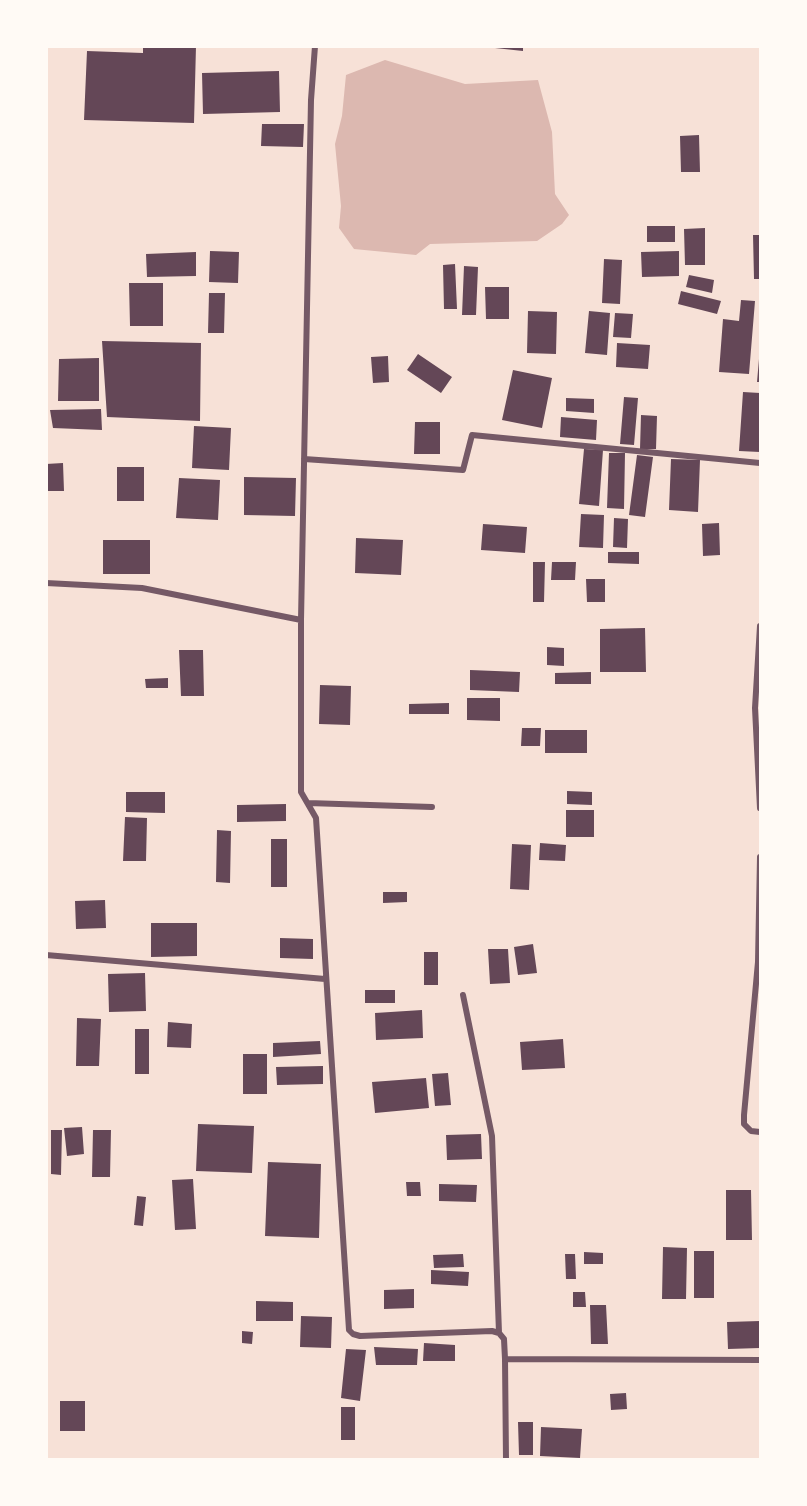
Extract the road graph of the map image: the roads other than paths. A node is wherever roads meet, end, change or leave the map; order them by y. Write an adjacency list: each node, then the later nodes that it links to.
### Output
1 (315, 46): 2 (street)
2 (304, 459): 3 (street); 5 (street)
3 (760, 463)
4 (46, 583): 5 (street)
5 (301, 620): 7 (street)
6 (760, 626): 9 (street)
7 (308, 803): 8 (street); 12 (street)
8 (432, 807)
9 (760, 808)
10 (760, 857): 14 (street)
11 (46, 956): 12 (street)
12 (326, 980): 15 (street)
13 (463, 995): 15 (street)
14 (760, 1132)
15 (499, 1333): 16 (street)
16 (505, 1359): 17 (street); 18 (street)
17 (760, 1360)
18 (506, 1460)

